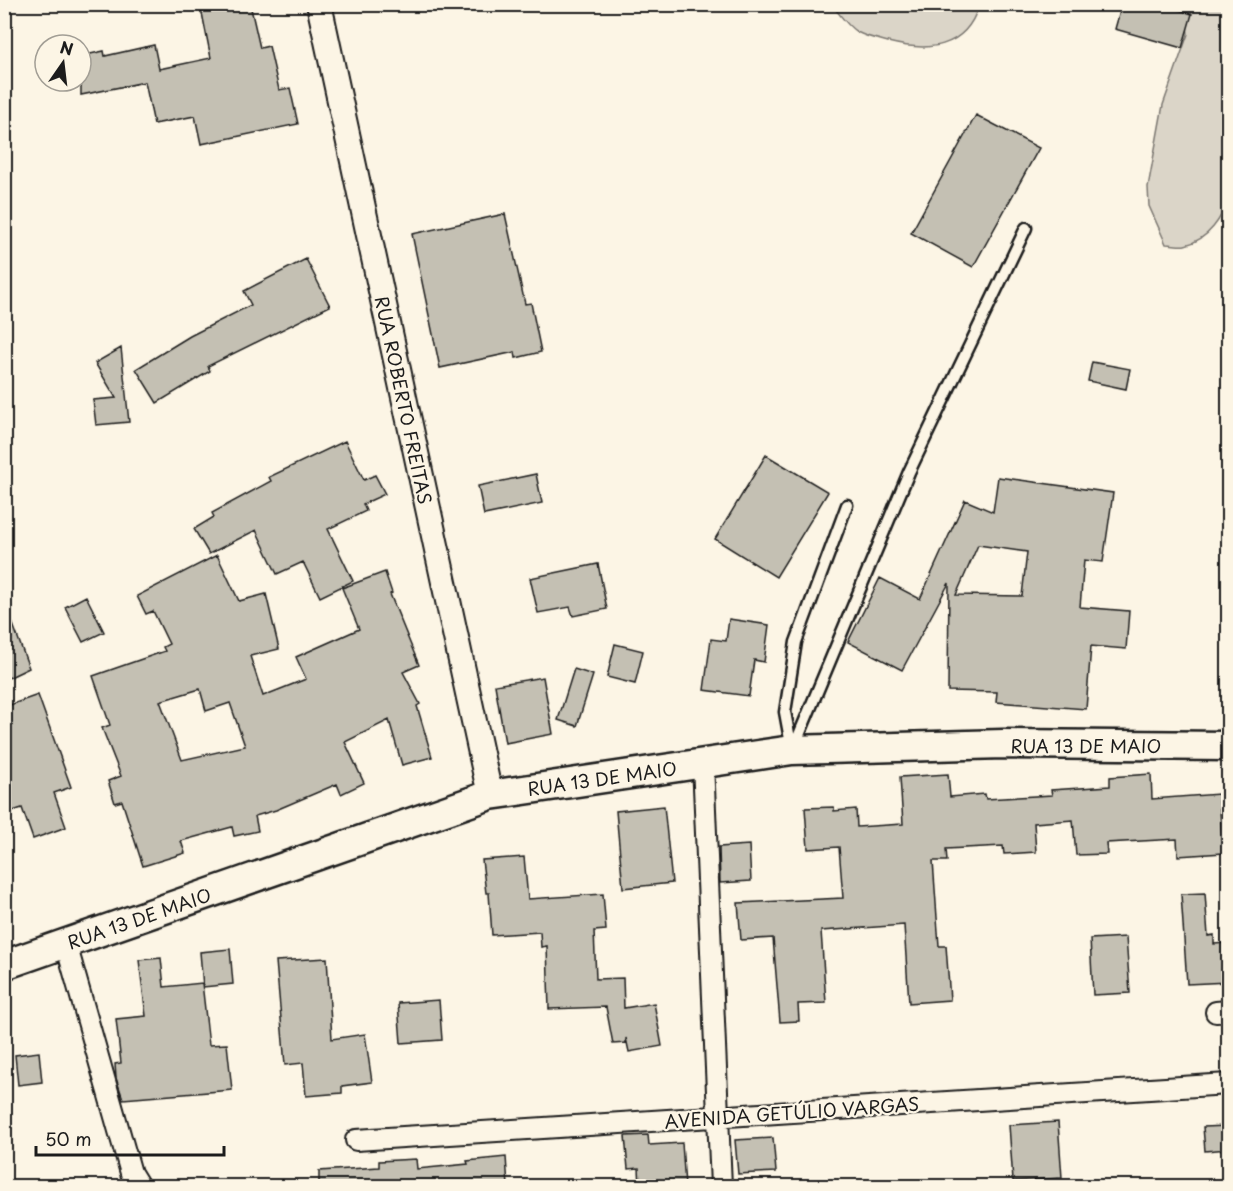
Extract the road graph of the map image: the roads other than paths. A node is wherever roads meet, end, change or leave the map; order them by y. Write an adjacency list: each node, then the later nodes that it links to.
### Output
1 (319, 4): 7 (street, RUA ROBERTO FREITAS)
2 (1026, 228): 5 (lane)
3 (847, 505): 5 (lane)
4 (1228, 746): 5 (main road, RUA 13 DE MAIO)
5 (792, 750): 6 (main road, RUA 13 DE MAIO)
6 (704, 763): 7 (main road, RUA 13 DE MAIO); 11 (street)
7 (490, 795): 8 (main road, RUA 13 DE MAIO)
8 (66, 944): 9 (main road, RUA 13 DE MAIO); 13 (street)
9 (4, 965)
10 (1228, 1084): 11 (street, AVENIDA GETÚLIO VARGAS)
11 (718, 1116): 12 (street, AVENIDA GETÚLIO VARGAS); 14 (street)
12 (356, 1140)
13 (139, 1186)
14 (722, 1186)

